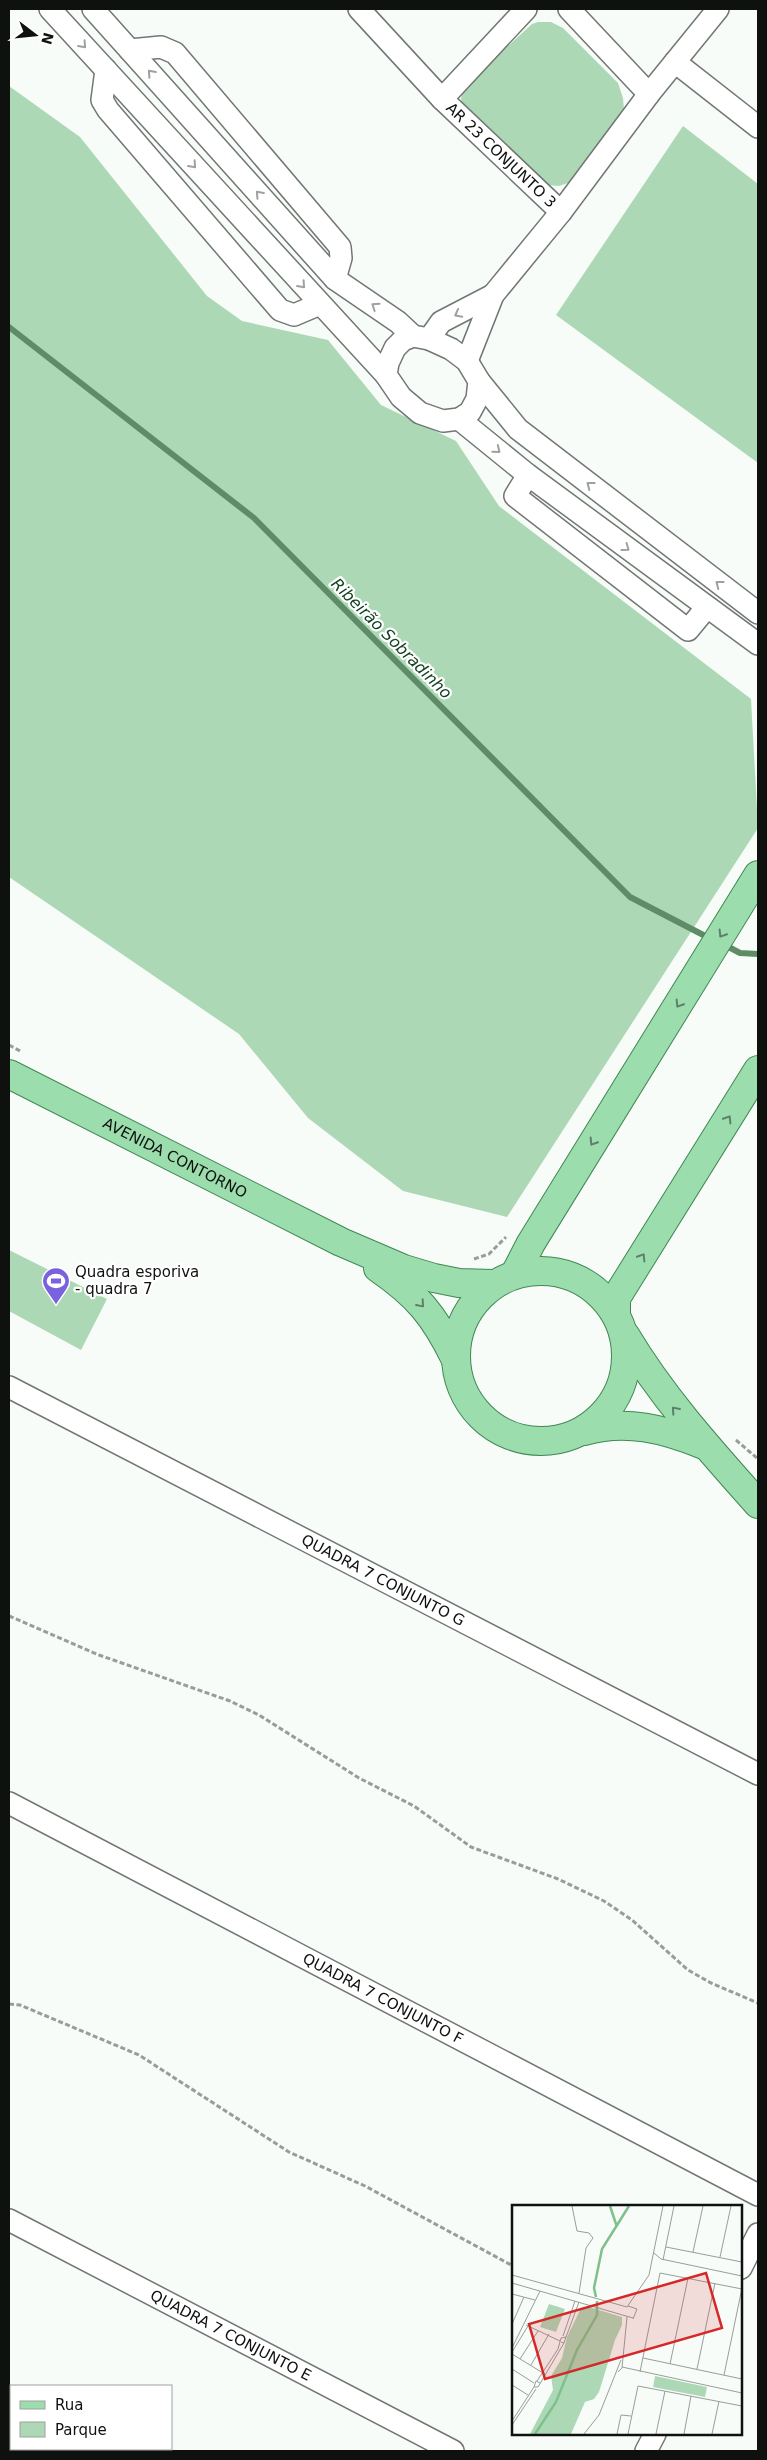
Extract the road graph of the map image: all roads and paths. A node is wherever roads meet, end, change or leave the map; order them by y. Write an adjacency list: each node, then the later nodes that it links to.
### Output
1 (50, 9): 9 (street, one-way to 9)
2 (94, 9): 7 (street)
3 (359, 9): 11 (street, AR 23 CONJUNTO 3)
4 (526, 9): 11 (street, AR 23 CONJUNTO 3)
5 (569, 9): 10 (street)
6 (718, 9): 8 (street)
7 (130, 50): 14 (street, one-way to 7); 14 (street)
8 (675, 62): 10 (street); 12 (street)
9 (106, 70): 16 (street, one-way to 16); 16 (street)
10 (649, 94): 13 (street)
11 (442, 99): 13 (street, AR 23 CONJUNTO 3)
12 (758, 127)
13 (560, 212): 15 (street)
14 (335, 279): 17 (street, one-way to 14)
15 (493, 295): 17 (street, one-way to 17); 18 (street)
16 (320, 304): 19 (street)
17 (421, 338): 18 (street); 19 (street)
18 (467, 361): 20 (street)
19 (386, 375): 21 (street)
20 (479, 380): 21 (street); 24 (street, one-way to 20)
21 (458, 419): 22 (street, one-way to 22)
22 (528, 475): 23 (street, one-way to 23); 23 (street)
23 (707, 607): 25 (street)
24 (758, 613)
25 (758, 644)
26 (758, 875): 32 (main road, one-way to 32)
27 (9, 1045): 28 (path)
28 (26, 1054)
29 (758, 1070): 35 (main road, one-way to 29)
30 (9, 1074): 31 (main road, AVENIDA CONTORNO)
31 (341, 1242): 34 (main road, AVENIDA CONTORNO); 36 (main road, AVENIDA CONTORNO, one-way to 36)
32 (531, 1243): 33 (path); 34 (main road); 35 (path)
33 (466, 1262)
34 (504, 1279): 35 (main road); 36 (main road)
35 (618, 1314): 38 (main road); 39 (main road, one-way to 35)
36 (455, 1358): 38 (main road)
37 (9, 1387): 42 (street, QUADRA 7 CONJUNTO G)
38 (582, 1431): 39 (main road)
39 (708, 1446): 40 (main road)
40 (758, 1504)
41 (9, 1616): 44 (path)
42 (758, 1774)
43 (9, 1803): 46 (street, QUADRA 7 CONJUNTO F)
44 (758, 2003)
45 (9, 2004): 49 (path)
46 (758, 2195)
47 (9, 2220): 52 (street, QUADRA 7 CONJUNTO E)
48 (758, 2234): 50 (street)
49 (512, 2265)
50 (742, 2266)
51 (654, 2435): 53 (street)
52 (453, 2451)
53 (646, 2451)

